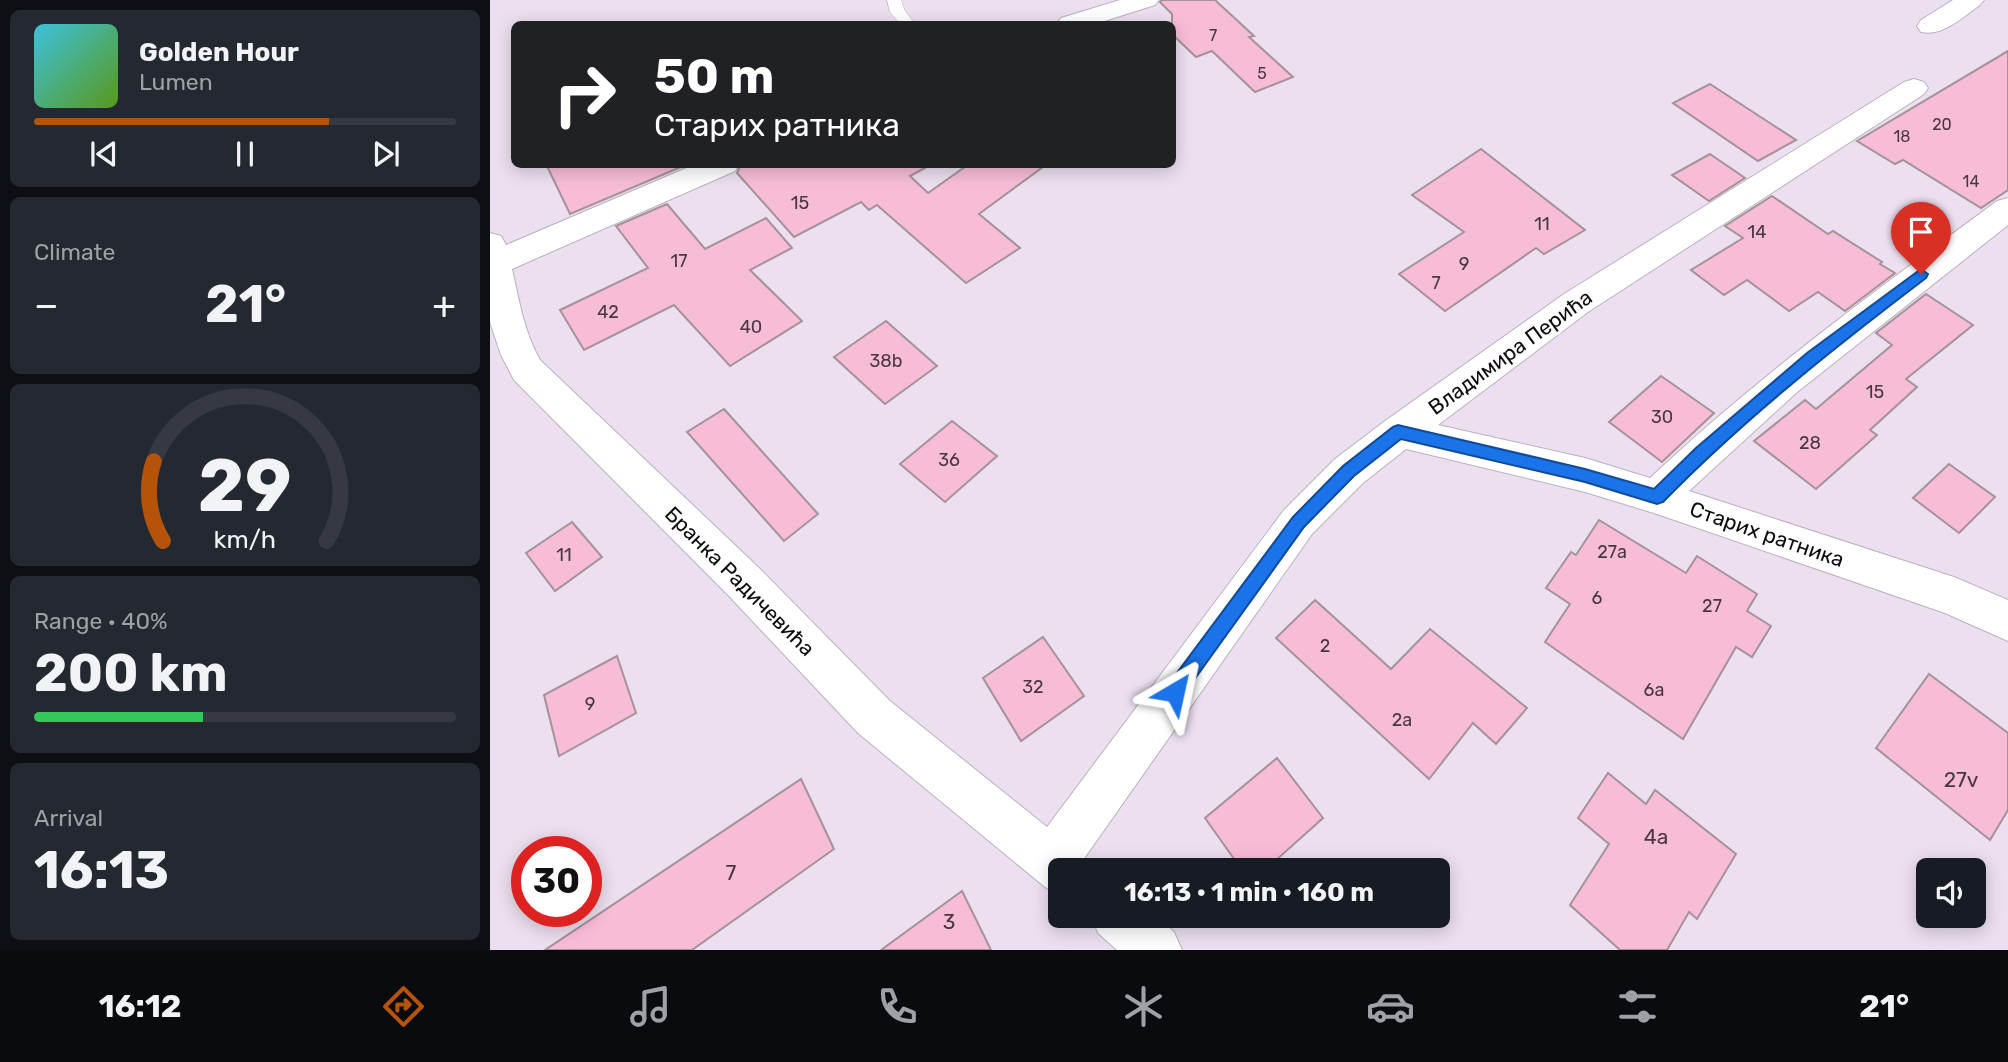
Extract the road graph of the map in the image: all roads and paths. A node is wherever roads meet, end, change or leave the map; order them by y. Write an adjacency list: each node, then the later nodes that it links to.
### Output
1 (894, 0): 4 (lane)
2 (1146, 0): 5 (street)
3 (1972, 0): 6 (street)
4 (906, 21)
5 (1080, 21)
6 (1930, 26)
7 (1914, 88): 11 (street, Владимира Перића)
8 (714, 168): 10 (street)
9 (2008, 209): 12 (street)
10 (492, 253): 14 (street, Бранка Радичевића)
11 (1398, 432): 12 (street, Старих ратника); 15 (street, Владимира Перића)
12 (1657, 497): 13 (street, Старих ратника)
13 (2008, 621)
14 (1048, 858)
15 (1062, 858)
16 (1131, 928): 17 (street)
17 (1156, 950)

